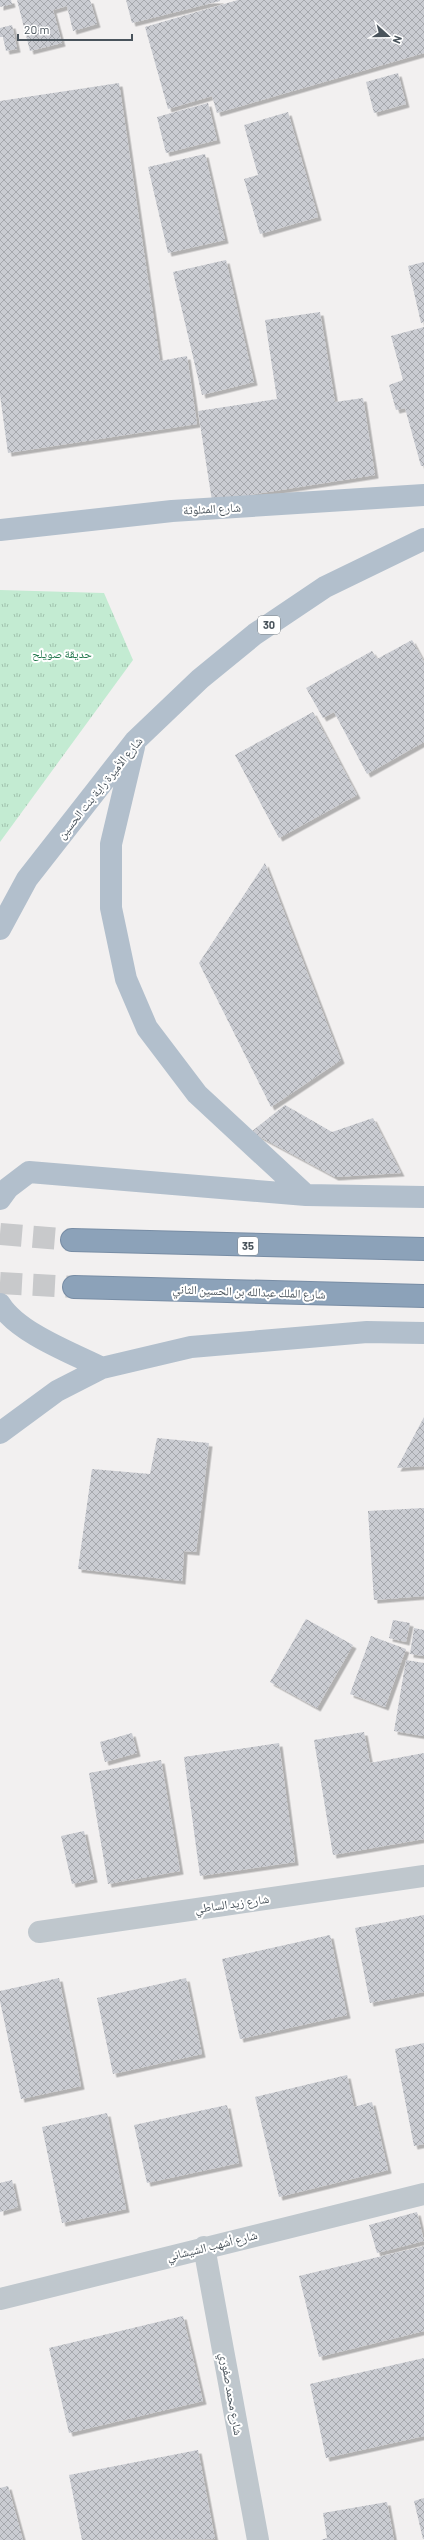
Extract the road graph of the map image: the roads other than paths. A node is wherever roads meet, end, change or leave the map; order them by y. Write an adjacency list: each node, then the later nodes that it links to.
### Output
1 (424, 495): 2 (main road, شارع المثلوثة)
2 (0, 530)
3 (424, 539): 4 (main road, شارع الأميرة راية بنت الحسين / 30)
4 (135, 741): 5 (main road, شارع الأميرة راية بنت الحسين / 30); 6 (main road)
5 (0, 929)
6 (306, 1195): 7 (main road); 8 (main road)
7 (424, 1197)
8 (0, 1199)
9 (72, 1240): 10 (highway, 35)
10 (424, 1249)
11 (74, 1287): 12 (highway, شارع الملك عبدالله بن الحسين الثاني)
12 (424, 1296)
13 (0, 1304): 15 (main road)
14 (424, 1333): 15 (main road)
15 (102, 1368): 16 (main road)
16 (0, 1433)
17 (424, 1876): 18 (street, شارع زيد الساطي)
18 (39, 1932)
19 (424, 2194): 20 (street, شارع أشهب الشيشاني)
20 (204, 2247): 21 (street, شارع أشهب الشيشاني); 22 (street, شارع محمد صفوري)
21 (0, 2299)
22 (258, 2540)

